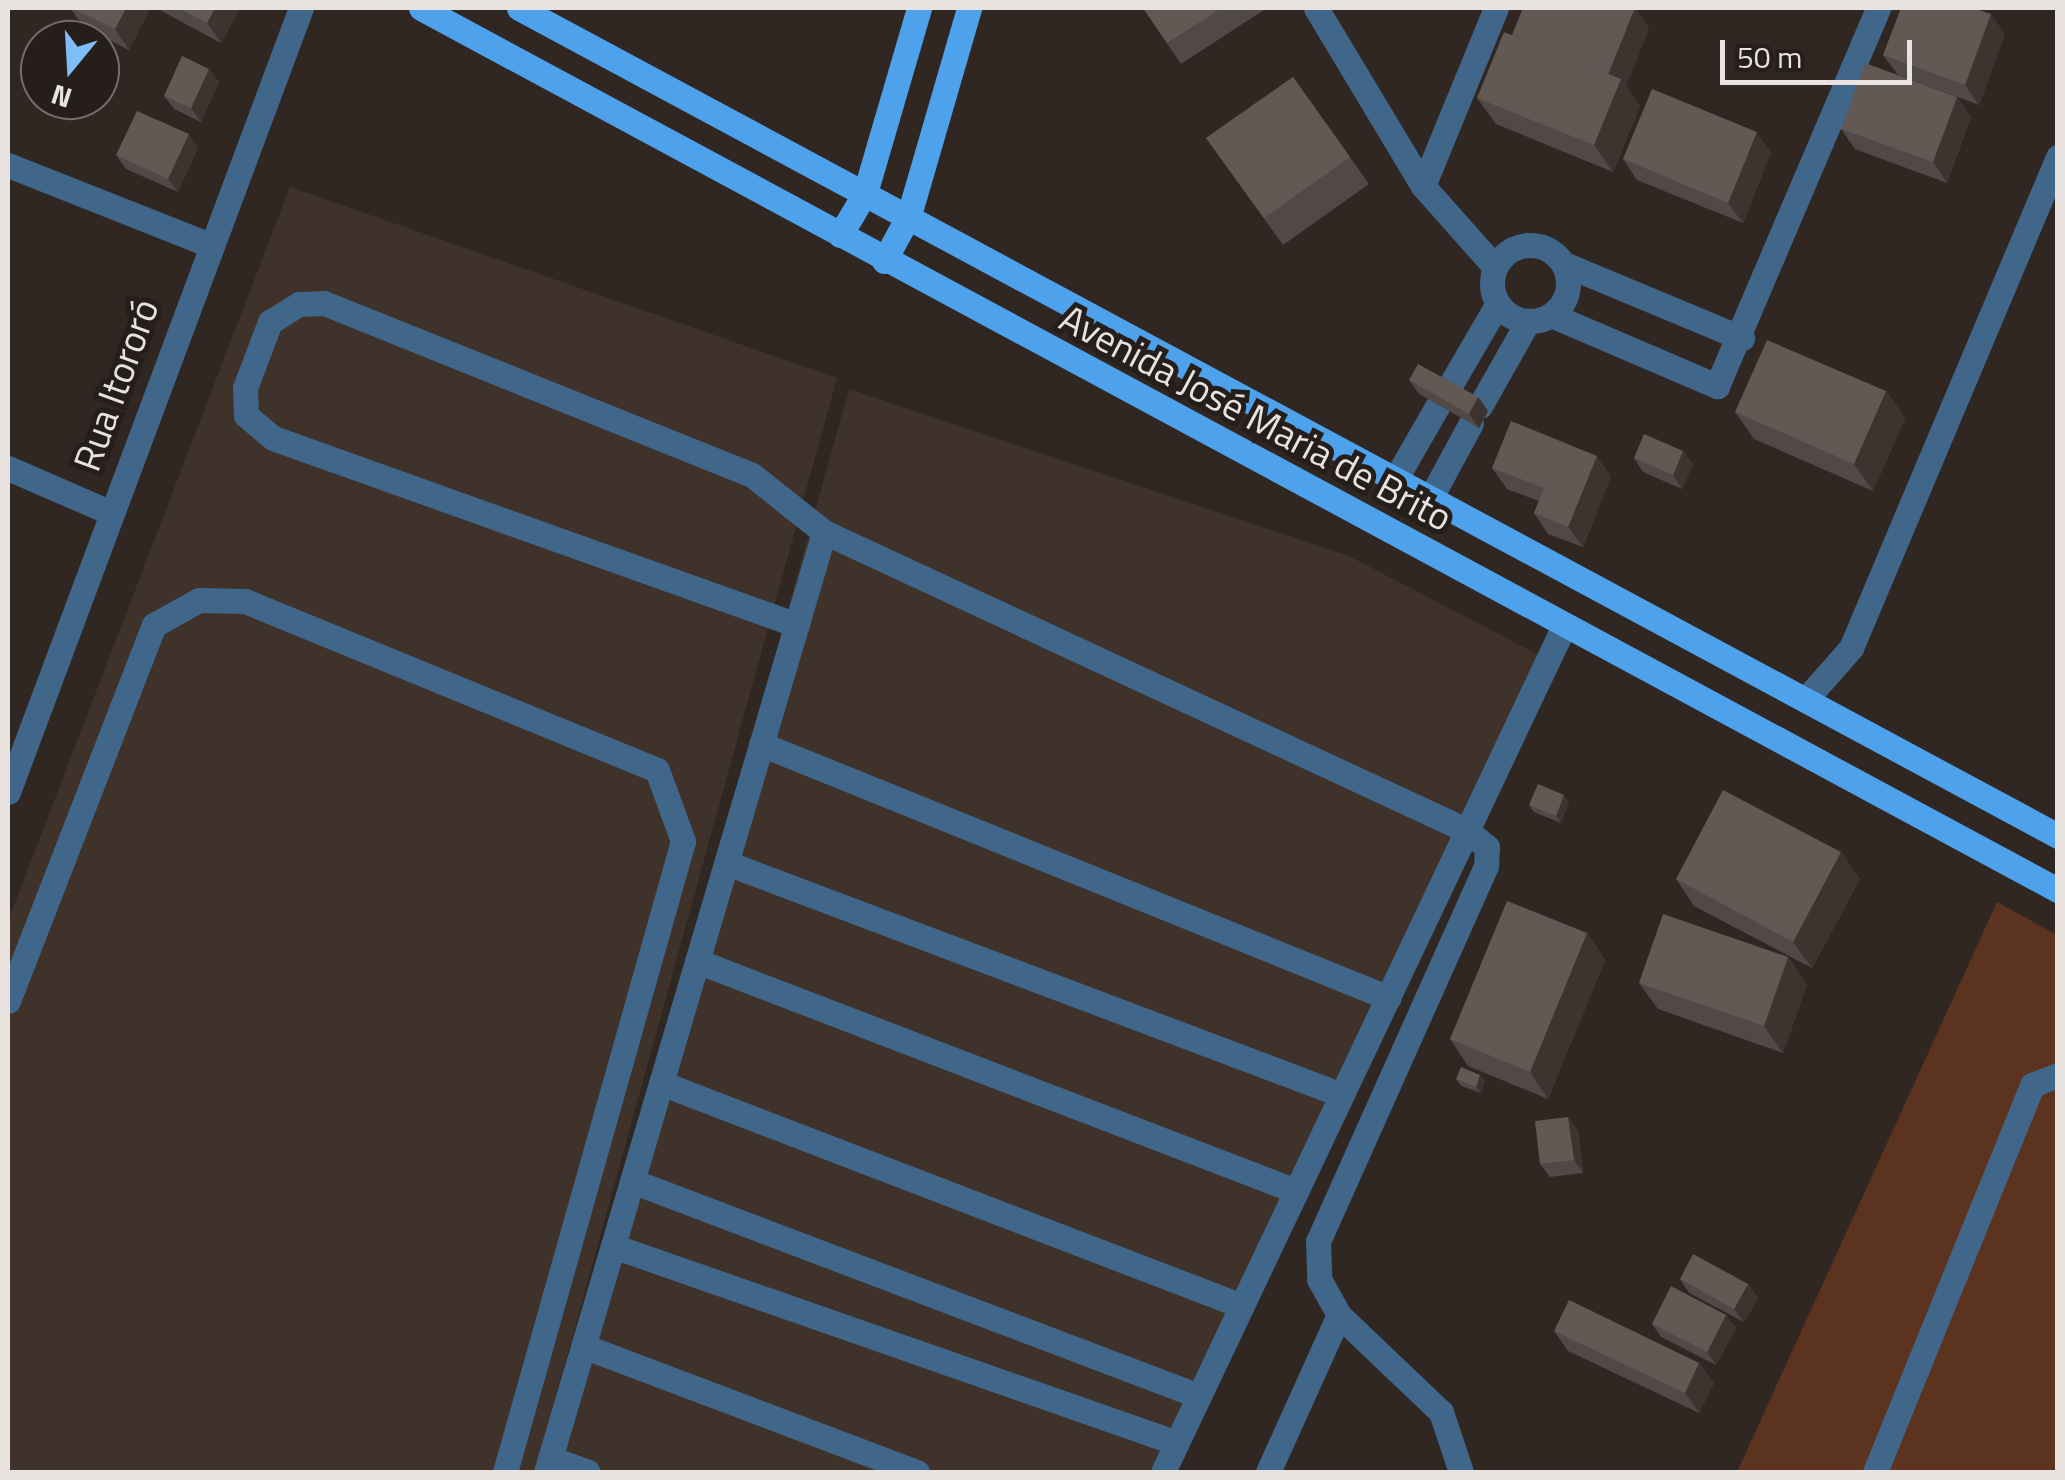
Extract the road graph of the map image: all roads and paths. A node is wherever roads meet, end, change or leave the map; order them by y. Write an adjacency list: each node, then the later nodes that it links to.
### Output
1 (302, 8): 15 (street, Rua Itororó)
2 (421, 8): 14 (main road, Avenida José Maria de Brito)
3 (519, 8): 12 (main road, Avenida José Maria de Brito)
4 (919, 8): 12 (main road)
5 (969, 8): 13 (main road)
6 (1316, 8): 11 (street)
7 (1496, 8): 11 (street)
8 (1878, 8): 21 (street)
9 (2058, 158): 31 (street)
10 (8, 164): 15 (street)
11 (1423, 186): 18 (street)
12 (865, 193): 13 (main road, Avenida José Maria de Brito); 14 (main road)
13 (908, 215): 16 (main road); 25 (main road, Avenida José Maria de Brito)
14 (840, 235): 16 (main road, Avenida José Maria de Brito)
15 (208, 244): 27 (street, Rua Itororó)
16 (884, 261): 30 (main road, Avenida José Maria de Brito)
17 (1564, 264): 18 (street); 20 (street); 21 (street)
18 (1495, 267): 19 (street)
19 (1498, 303): 20 (street); 22 (street)
20 (1540, 318): 21 (street); 23 (street)
21 (1742, 338)
22 (1447, 390): 23 (street); 25 (street)
23 (1479, 408): 26 (street)
24 (8, 468): 27 (street)
25 (1396, 478): 26 (main road, Avenida José Maria de Brito)
26 (1431, 497): 31 (main road, Avenida José Maria de Brito)
27 (109, 512): 33 (street, Rua Itororó)
28 (824, 532): 29 (street); 29 (street); 34 (street)
29 (797, 625): 32 (street)
30 (1564, 626): 34 (street); 37 (main road, Avenida José Maria de Brito)
31 (1806, 699): 35 (main road, Avenida José Maria de Brito)
32 (762, 744): 36 (street); 39 (street)
33 (8, 789)
34 (1466, 830): 39 (street); 48 (street)
35 (2058, 836)
36 (726, 863): 38 (street); 43 (street)
37 (2058, 890)
38 (697, 961): 42 (street); 45 (street)
39 (1388, 998): 43 (street)
40 (8, 1001): 53 (street)
41 (2058, 1076): 59 (street)
42 (661, 1083): 44 (street); 47 (street)
43 (1342, 1095): 45 (street)
44 (632, 1181): 46 (street); 50 (street)
45 (1296, 1191): 47 (street)
46 (612, 1246): 49 (street); 51 (street)
47 (1242, 1306): 50 (street)
48 (1339, 1316): 57 (street); 58 (street)
49 (583, 1346): 52 (street); 55 (street)
50 (1199, 1396): 51 (street)
51 (1176, 1443): 56 (street)
52 (548, 1465): 54 (street)
53 (504, 1472)
54 (588, 1472)
55 (917, 1472)
56 (1163, 1472)
57 (1268, 1472)
58 (1462, 1472)
59 (1876, 1472)

